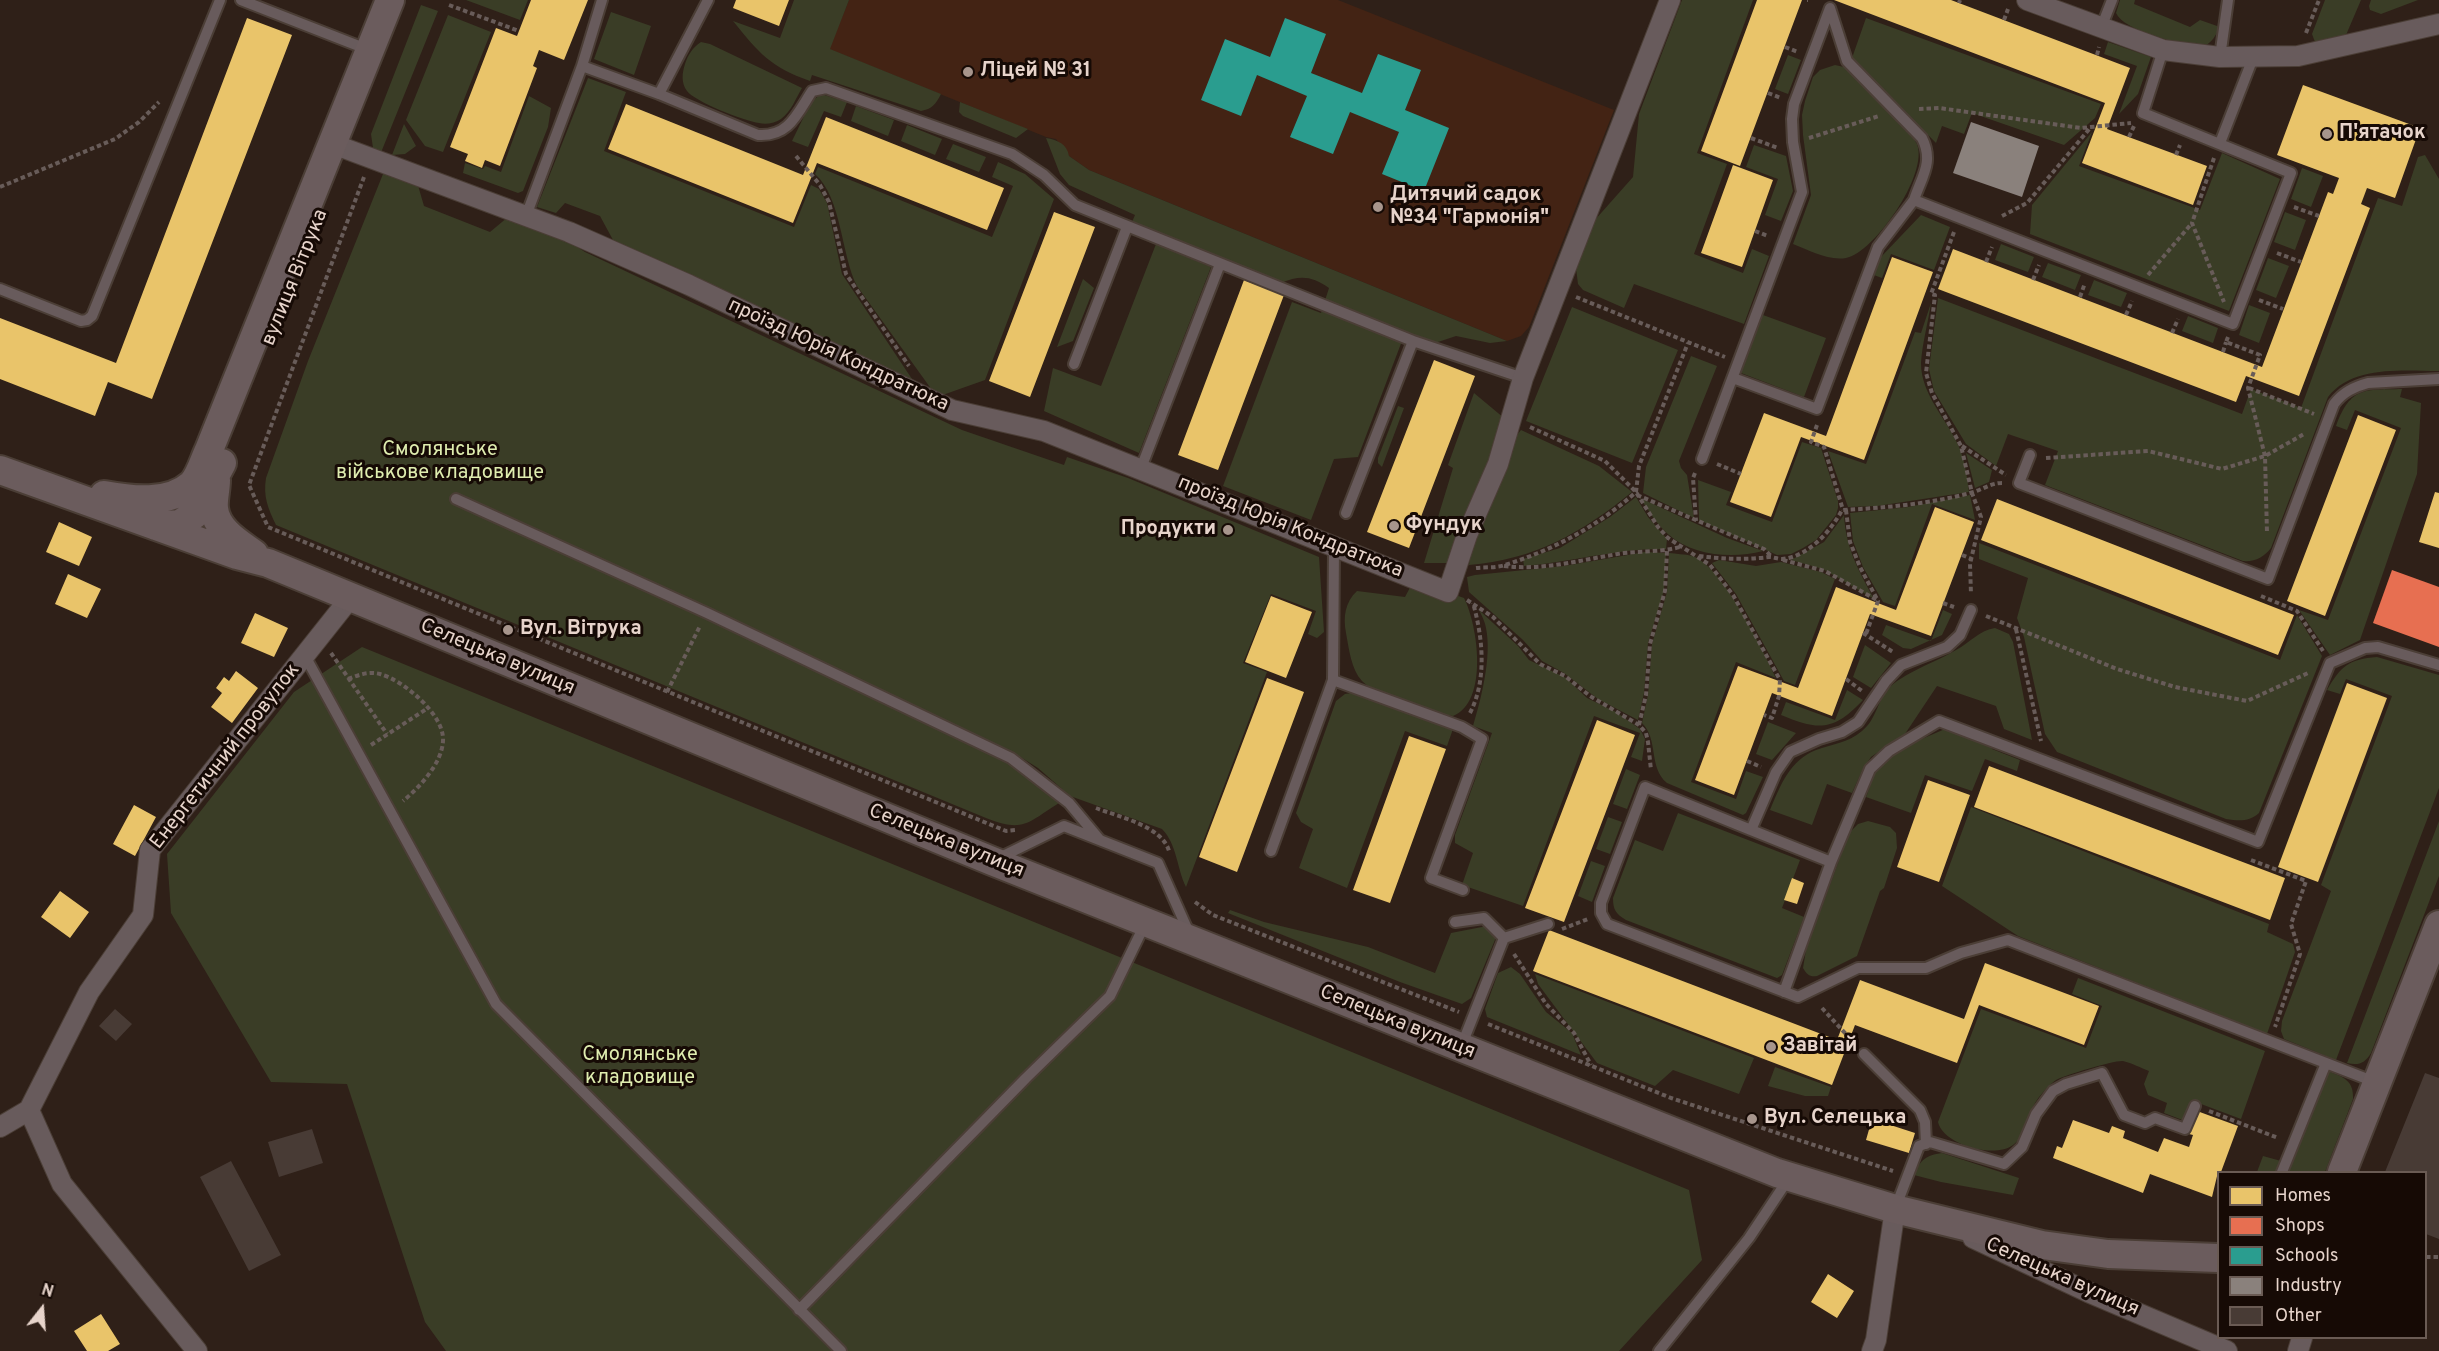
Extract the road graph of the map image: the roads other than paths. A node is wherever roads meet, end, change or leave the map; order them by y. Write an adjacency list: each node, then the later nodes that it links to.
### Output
1 (220, 0): 25 (lane)
2 (241, 0): 13 (lane)
3 (390, 0): 13 (street, вулиця Вітрука)
4 (408, 0): 20 (street, вулиця Вітрука)
5 (602, 0): 17 (lane)
6 (708, 0): 18 (lane)
7 (1670, 0): 28 (street)
8 (2027, 0): 12 (street)
9 (2112, 0): 12 (lane)
10 (2228, 0): 15 (lane)
11 (2439, 24): 16 (street)
12 (2101, 28): 14 (street)
13 (370, 50): 20 (street, вулиця Вітрука)
14 (2163, 50): 15 (street); 19 (lane)
15 (2220, 57): 16 (street)
16 (2253, 58): 19 (lane)
17 (582, 66): 18 (lane); 22 (lane)
18 (659, 94): 23 (lane)
19 (2220, 143): 21 (lane)
20 (351, 150): 22 (street, проїзд Юрія Кондратюка); 36 (street, вулиця Вітрука)
21 (1914, 200): 29 (lane); 29 (lane)
22 (526, 216): 34 (street, проїзд Юрія Кондратюка)
23 (1127, 227): 24 (lane); 27 (lane)
24 (1220, 264): 26 (lane); 34 (lane)
25 (0, 289)
26 (1413, 341): 28 (lane); 39 (lane)
27 (1074, 364)
28 (1523, 378): 41 (street, проїзд Юрія Кондратюка)
29 (1733, 378): 33 (lane)
30 (2439, 379): 31 (lane)
31 (2030, 455)
32 (0, 457): 37 (street, Селецька вулиця)
33 (1702, 459)
34 (1141, 468): 41 (street, проїзд Юрія Кондратюка)
35 (0, 470): 40 (street, Селецька вулиця)
36 (205, 480): 37 (street, Селецька вулиця); 40 (street, вулиця Вітрука); 42 (street)
37 (102, 494): 40 (street, Селецька вулиця)
38 (456, 499): 49 (lane)
39 (1347, 513)
40 (185, 525): 42 (street, Селецька вулиця); 42 (street)
41 (1334, 547): 47 (lane)
42 (252, 557): 43 (street, Селецька вулиця)
43 (351, 597): 45 (street, Енергетичний провулок); 51 (street, Селецька вулиця)
44 (1971, 610): 48 (lane)
45 (305, 656): 66 (street, Енергетичний провулок); 74 (lane)
46 (2439, 665): 52 (lane)
47 (1333, 680): 50 (lane); 53 (lane)
48 (1750, 830): 52 (lane); 60 (lane)
49 (1099, 839): 51 (lane); 59 (lane)
50 (1271, 851)
51 (993, 861): 54 (street, Селецька вулиця)
52 (1831, 862): 60 (lane)
53 (1463, 890)
54 (1146, 922): 59 (street, Селецька вулиця); 74 (lane)
55 (1455, 922): 58 (lane)
56 (1548, 924): 58 (lane)
57 (2439, 925): 64 (street)
58 (1504, 938): 61 (lane)
59 (1192, 941): 61 (street, Селецька вулиця)
60 (1784, 992): 63 (lane)
61 (1461, 1049): 71 (street, Селецька вулиця)
62 (1864, 1054): 68 (lane)
63 (2326, 1063): 64 (lane); 69 (lane)
64 (2378, 1083): 70 (street)
65 (2194, 1106): 68 (lane)
66 (29, 1110): 67 (street); 76 (street)
67 (0, 1127)
68 (1926, 1143): 72 (lane)
69 (2283, 1171)
70 (2343, 1171)
71 (1789, 1178): 72 (street, Селецька вулиця); 78 (lane)
72 (1895, 1209): 73 (street, Селецька вулиця); 75 (street); 79 (street, Селецька вулиця)
73 (2217, 1258)
74 (799, 1310): 77 (lane)
75 (1876, 1348)
76 (197, 1351)
77 (841, 1351)
78 (1659, 1351)
79 (2228, 1351)

